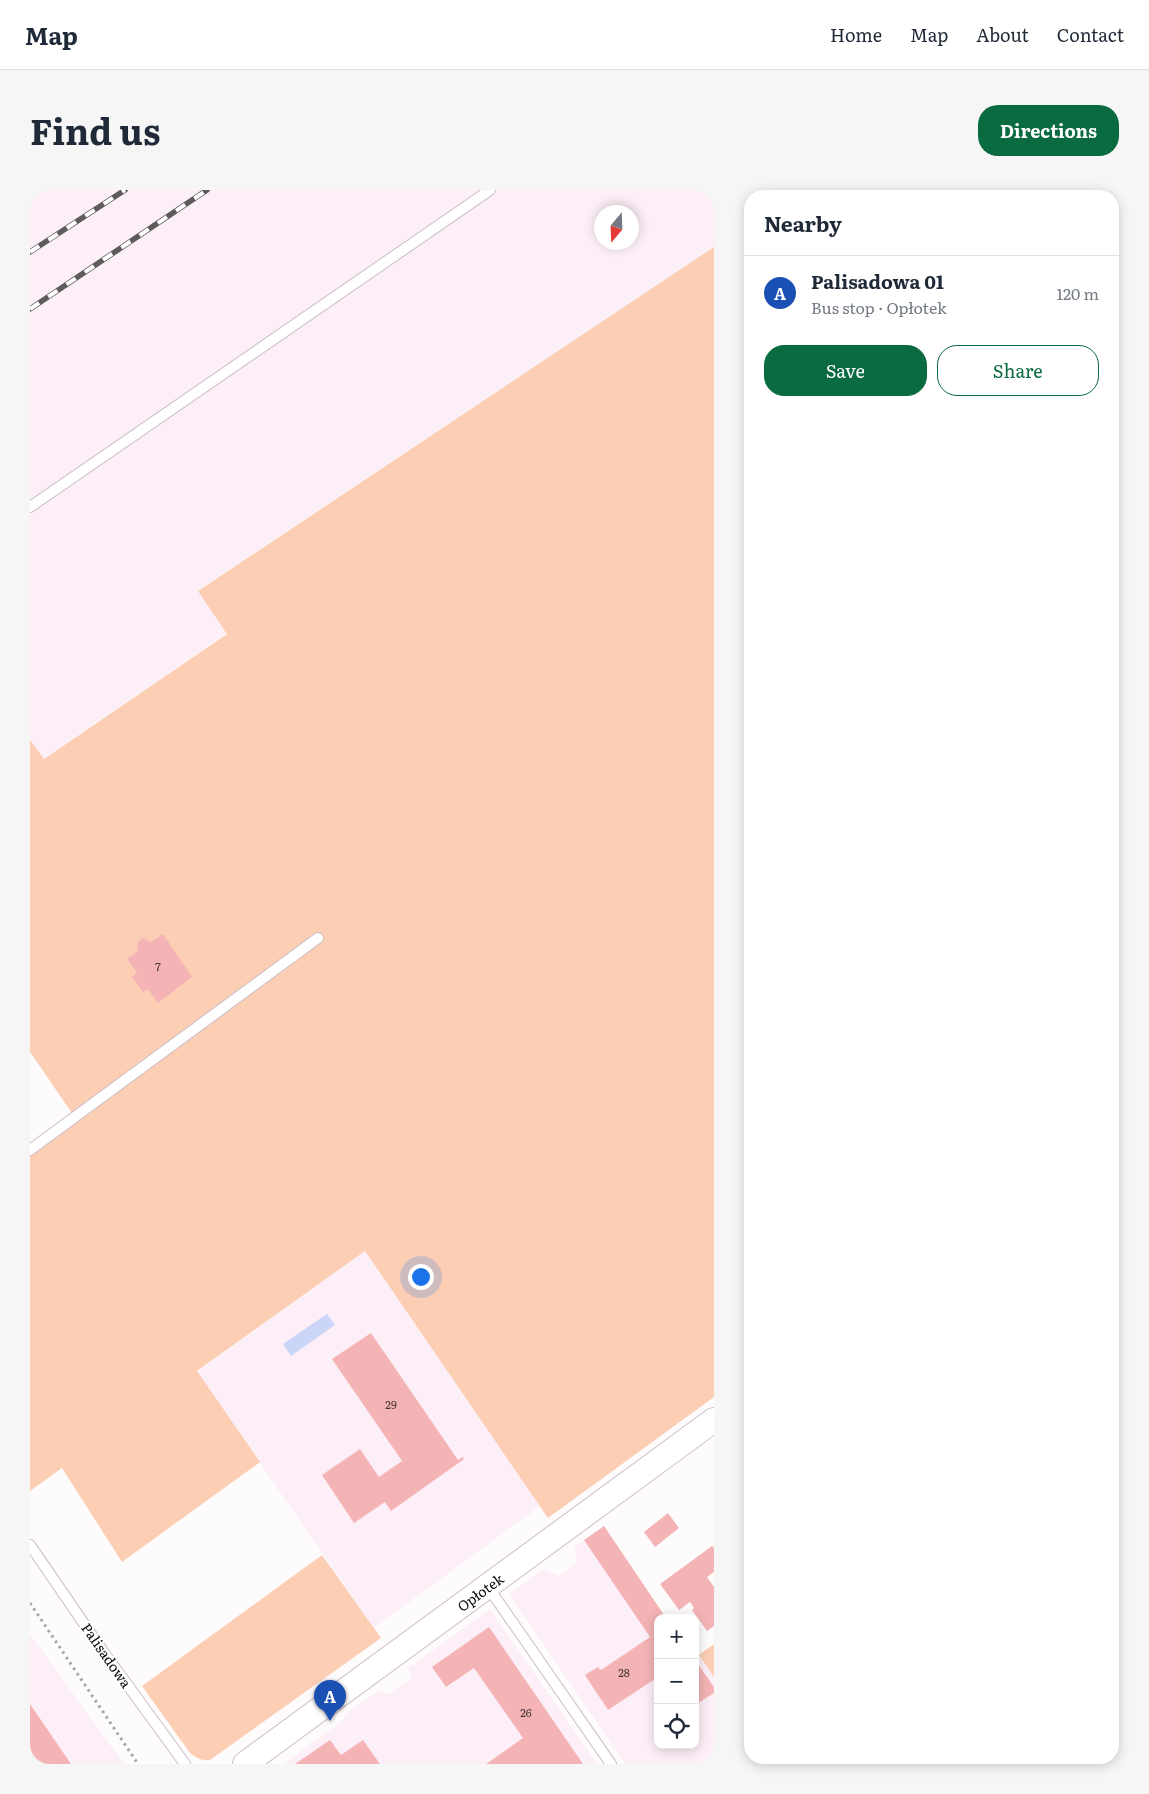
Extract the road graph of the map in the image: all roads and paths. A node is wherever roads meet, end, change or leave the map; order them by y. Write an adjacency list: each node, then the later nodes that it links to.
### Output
1 (490, 190): 2 (lane)
2 (30, 507)
3 (318, 938): 4 (lane)
4 (30, 1150)
5 (714, 1420): 7 (street, Opłotek)
6 (30, 1545): 10 (lane, Palisadowa)
7 (488, 1587): 11 (street, Opłotek); 12 (lane)
8 (30, 1603): 9 (path)
9 (138, 1764)
10 (185, 1764)
11 (245, 1764)
12 (611, 1764)

